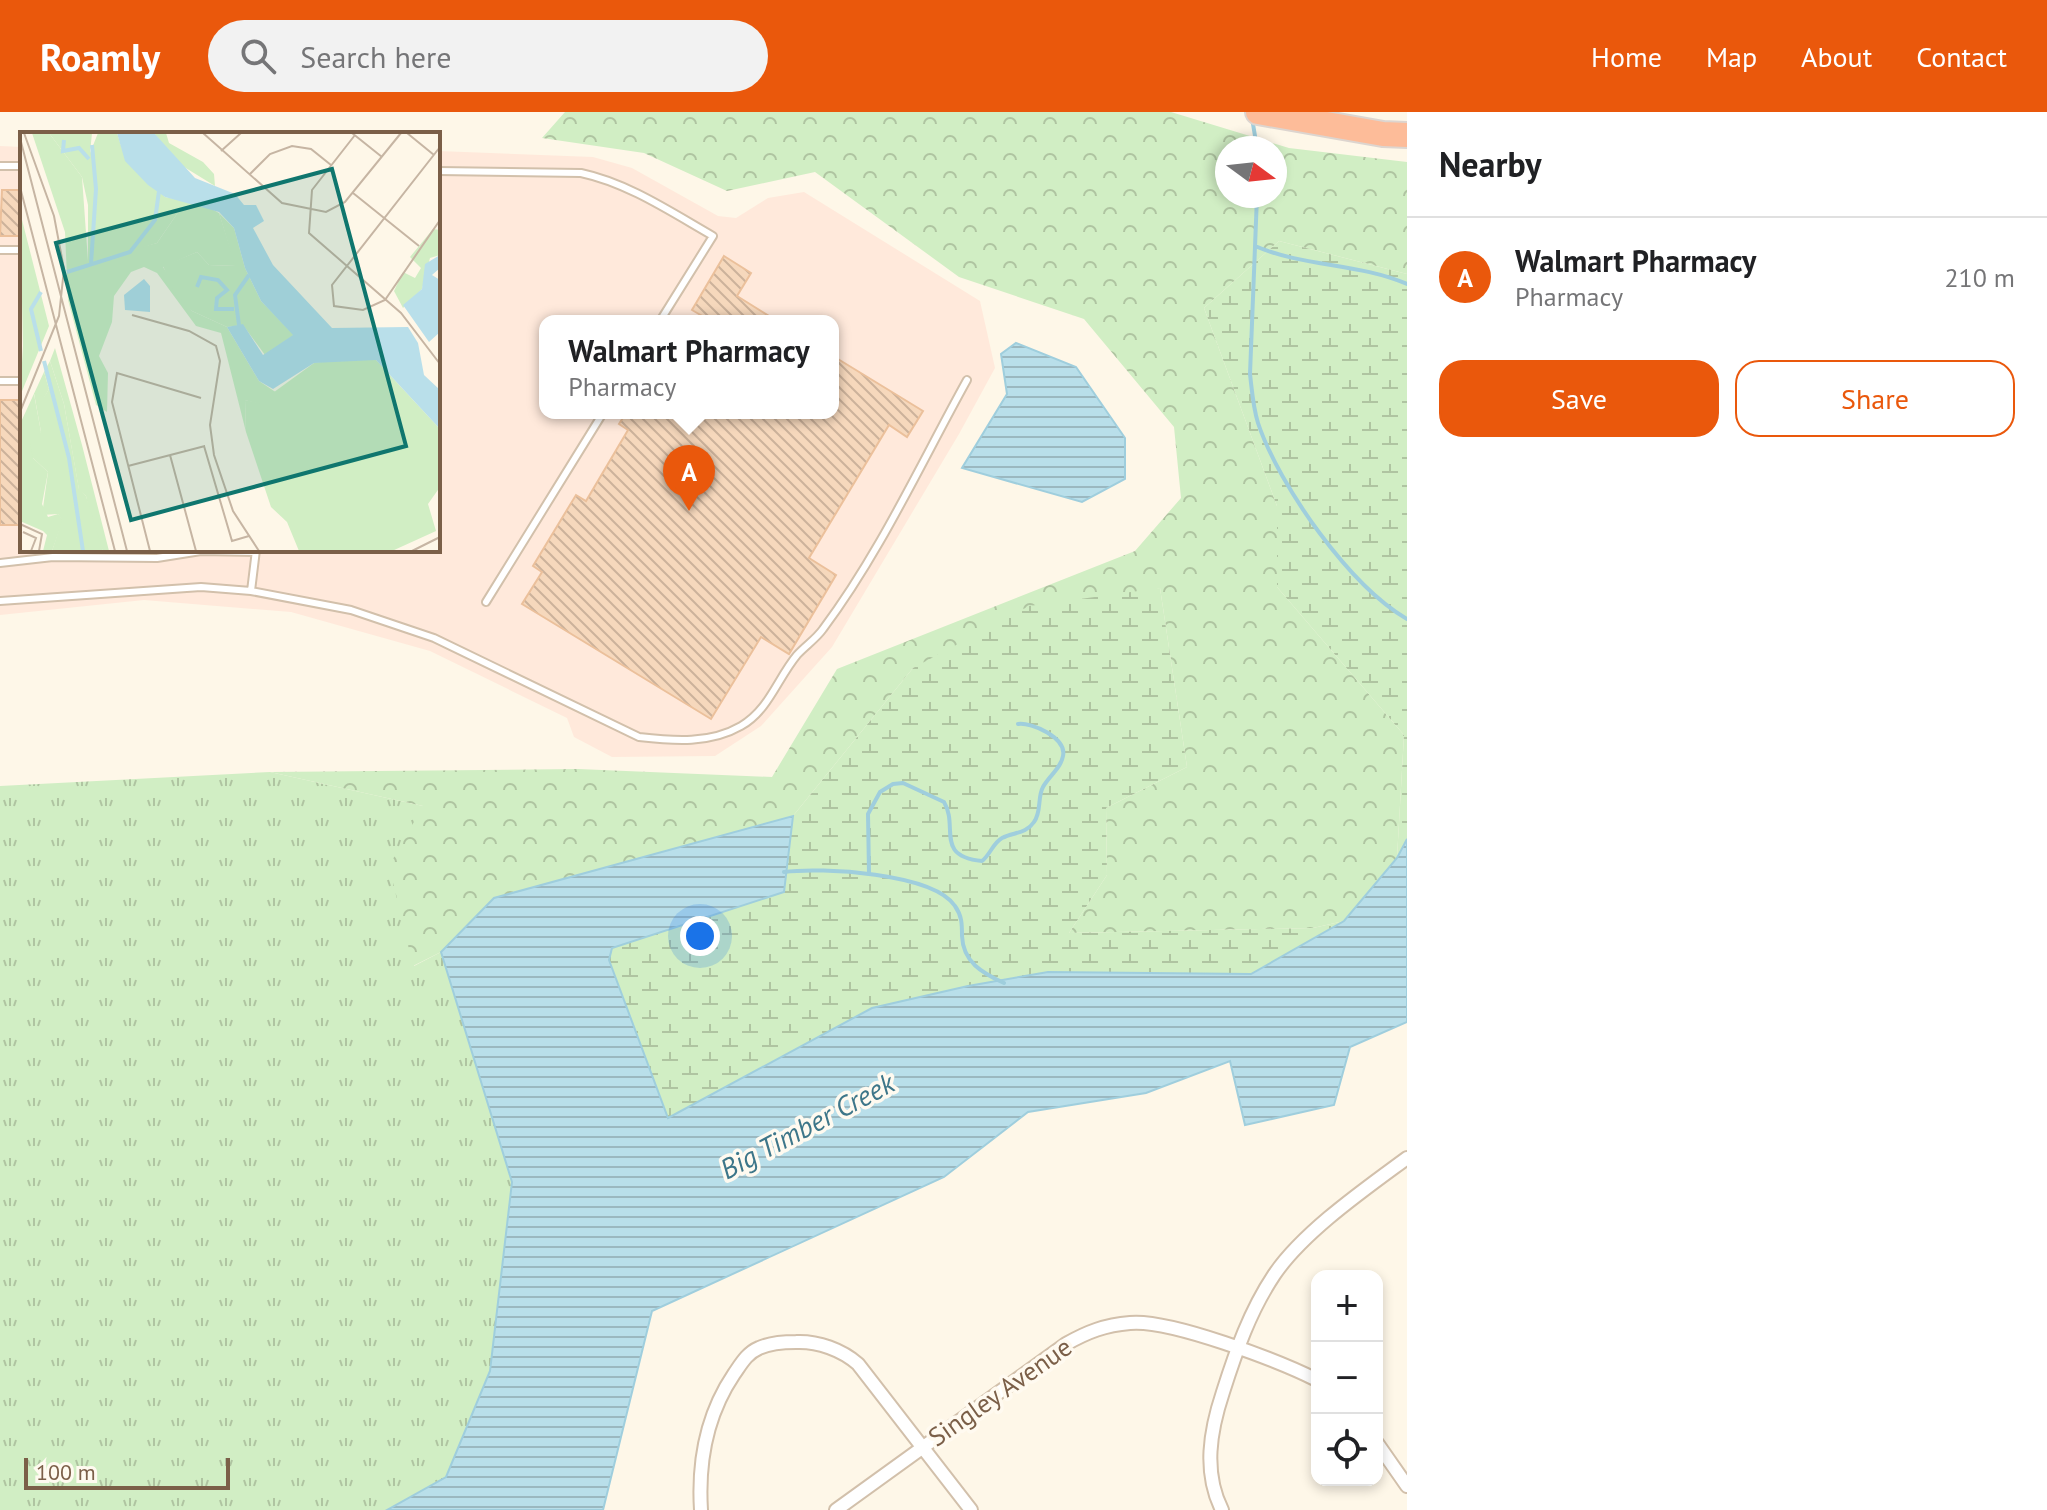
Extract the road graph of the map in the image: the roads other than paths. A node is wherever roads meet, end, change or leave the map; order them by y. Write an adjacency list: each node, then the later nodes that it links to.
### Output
1 (1258, 112): 2 (highway)
2 (1395, 134)
3 (440, 171): 4 (lane)
4 (664, 315)
5 (967, 380): 10 (lane)
6 (599, 419): 12 (lane)
7 (195, 552): 9 (lane)
8 (256, 552): 10 (lane)
9 (0, 563)
10 (251, 591): 11 (lane)
11 (0, 601)
12 (486, 602)
13 (1407, 1158): 14 (street)
14 (1236, 1349): 15 (street, Singley Avenue); 16 (street, Singley Avenue); 22 (street)
15 (1311, 1377)
16 (923, 1445): 19 (street); 20 (street, Singley Avenue); 21 (street)
17 (1383, 1452): 18 (street)
18 (1407, 1486)
19 (701, 1510)
20 (836, 1510)
21 (971, 1510)
22 (1222, 1510)

